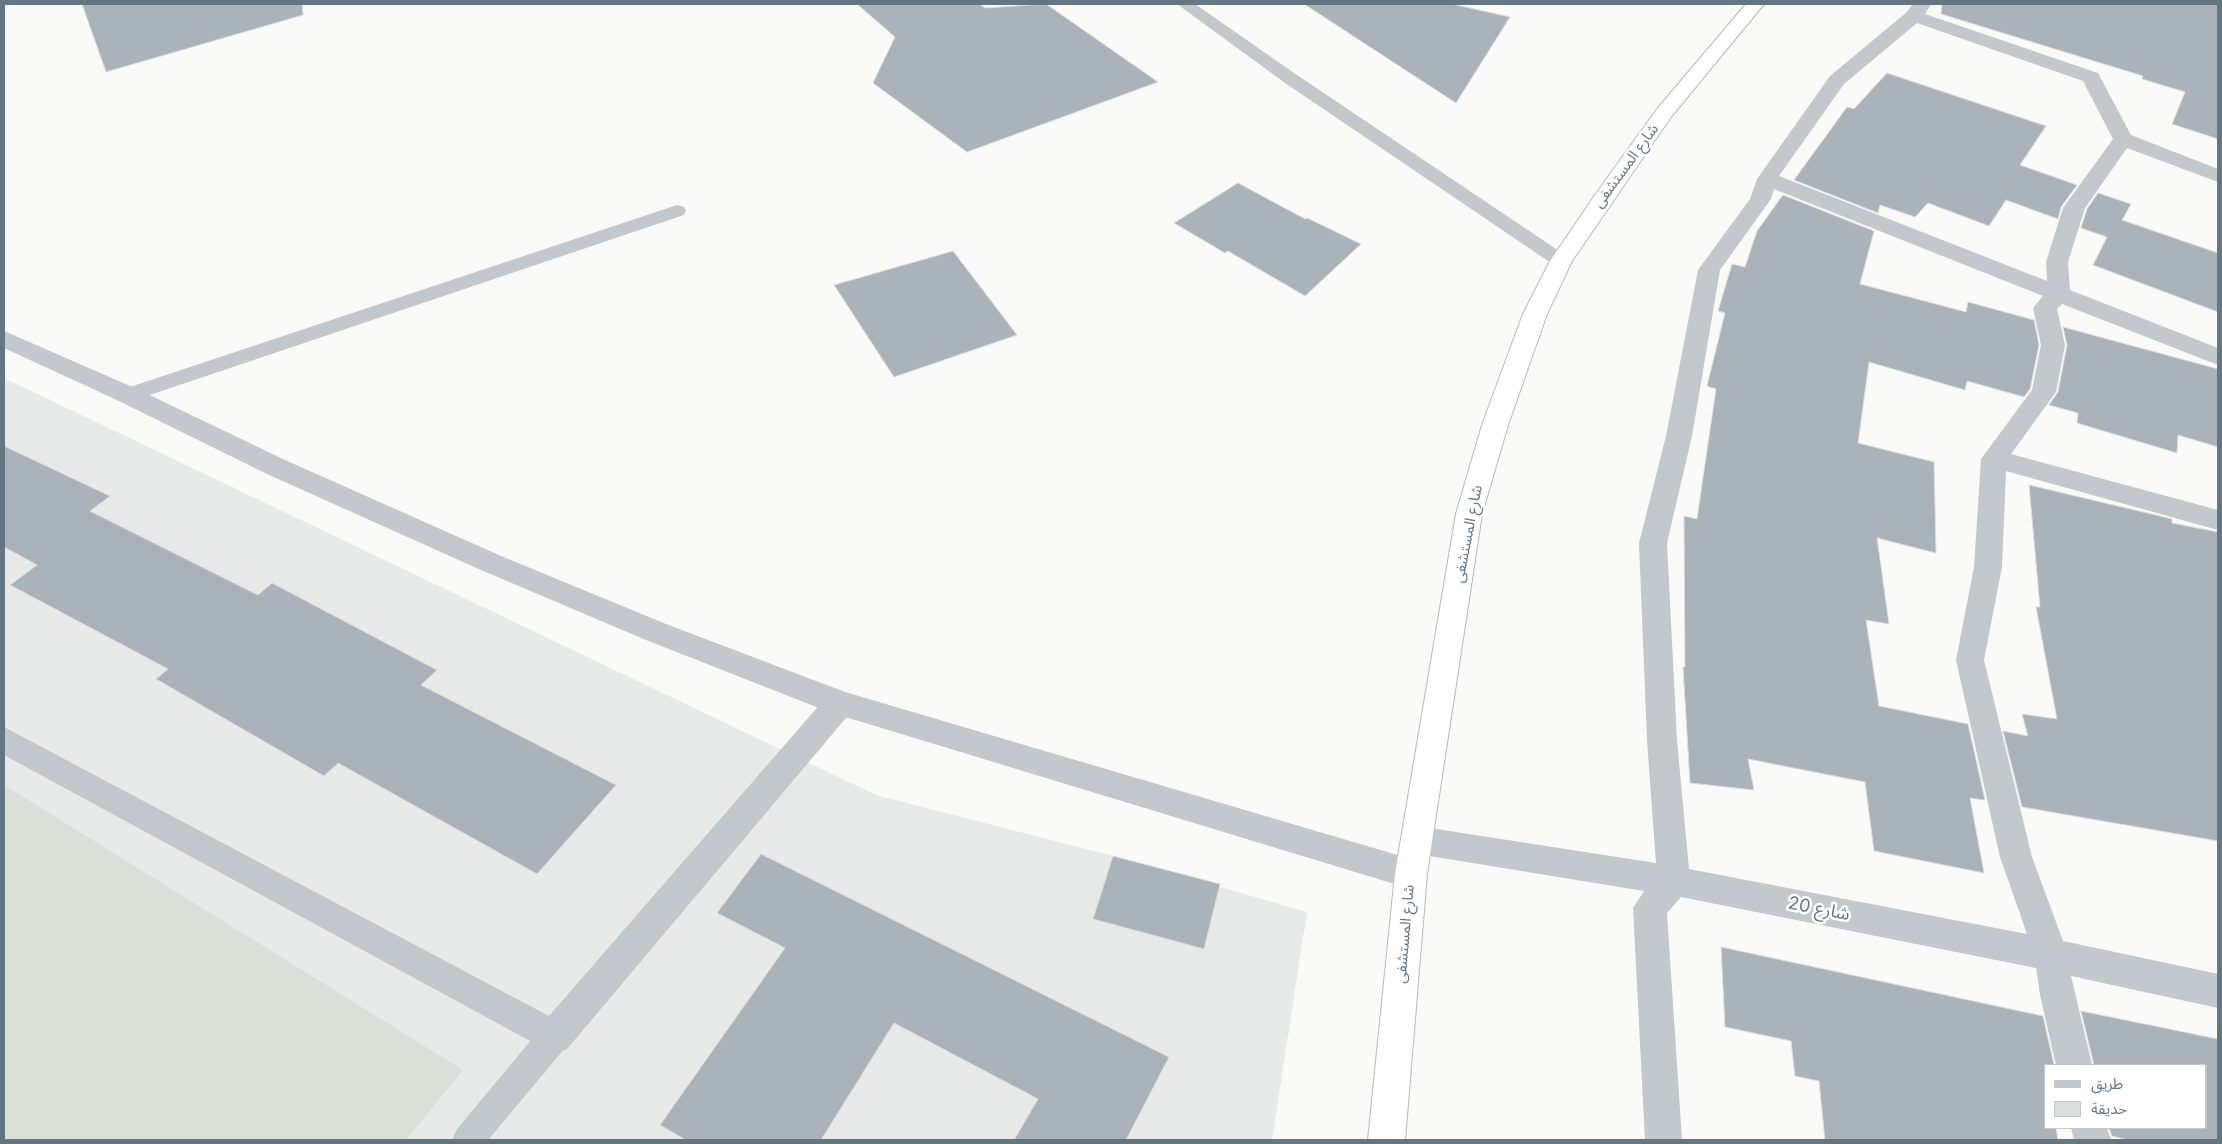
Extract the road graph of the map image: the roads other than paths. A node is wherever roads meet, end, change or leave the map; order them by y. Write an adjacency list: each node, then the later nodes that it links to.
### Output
1 (1185, 4): 8 (lane)
2 (1756, 4): 8 (highway, شارع المستشفى)
3 (1918, 10): 4 (street); 6 (street)
4 (2123, 138): 5 (street); 9 (street)
5 (2218, 176)
6 (1767, 179): 9 (street); 19 (street)
7 (677, 211): 12 (lane)
8 (1561, 260): 17 (highway, شارع المستشفى)
9 (2059, 293): 11 (street); 13 (street)
10 (4, 339): 12 (street)
11 (2218, 357)
12 (128, 396): 15 (street)
13 (1994, 459): 14 (street); 20 (street)
14 (2218, 520)
15 (840, 703): 18 (street); 22 (street)
16 (4, 740): 22 (street)
17 (1417, 840): 18 (highway, شارع المستشفى); 19 (street, شارع 20)
18 (1411, 874): 25 (highway, شارع المستشفى)
19 (1674, 881): 20 (street, شارع 20); 26 (street)
20 (2051, 955): 21 (street, شارع 20); 23 (street)
21 (2218, 991)
22 (554, 1037): 24 (lane)
23 (2074, 1064)
24 (468, 1140)
25 (1386, 1140)
26 (1663, 1140)

